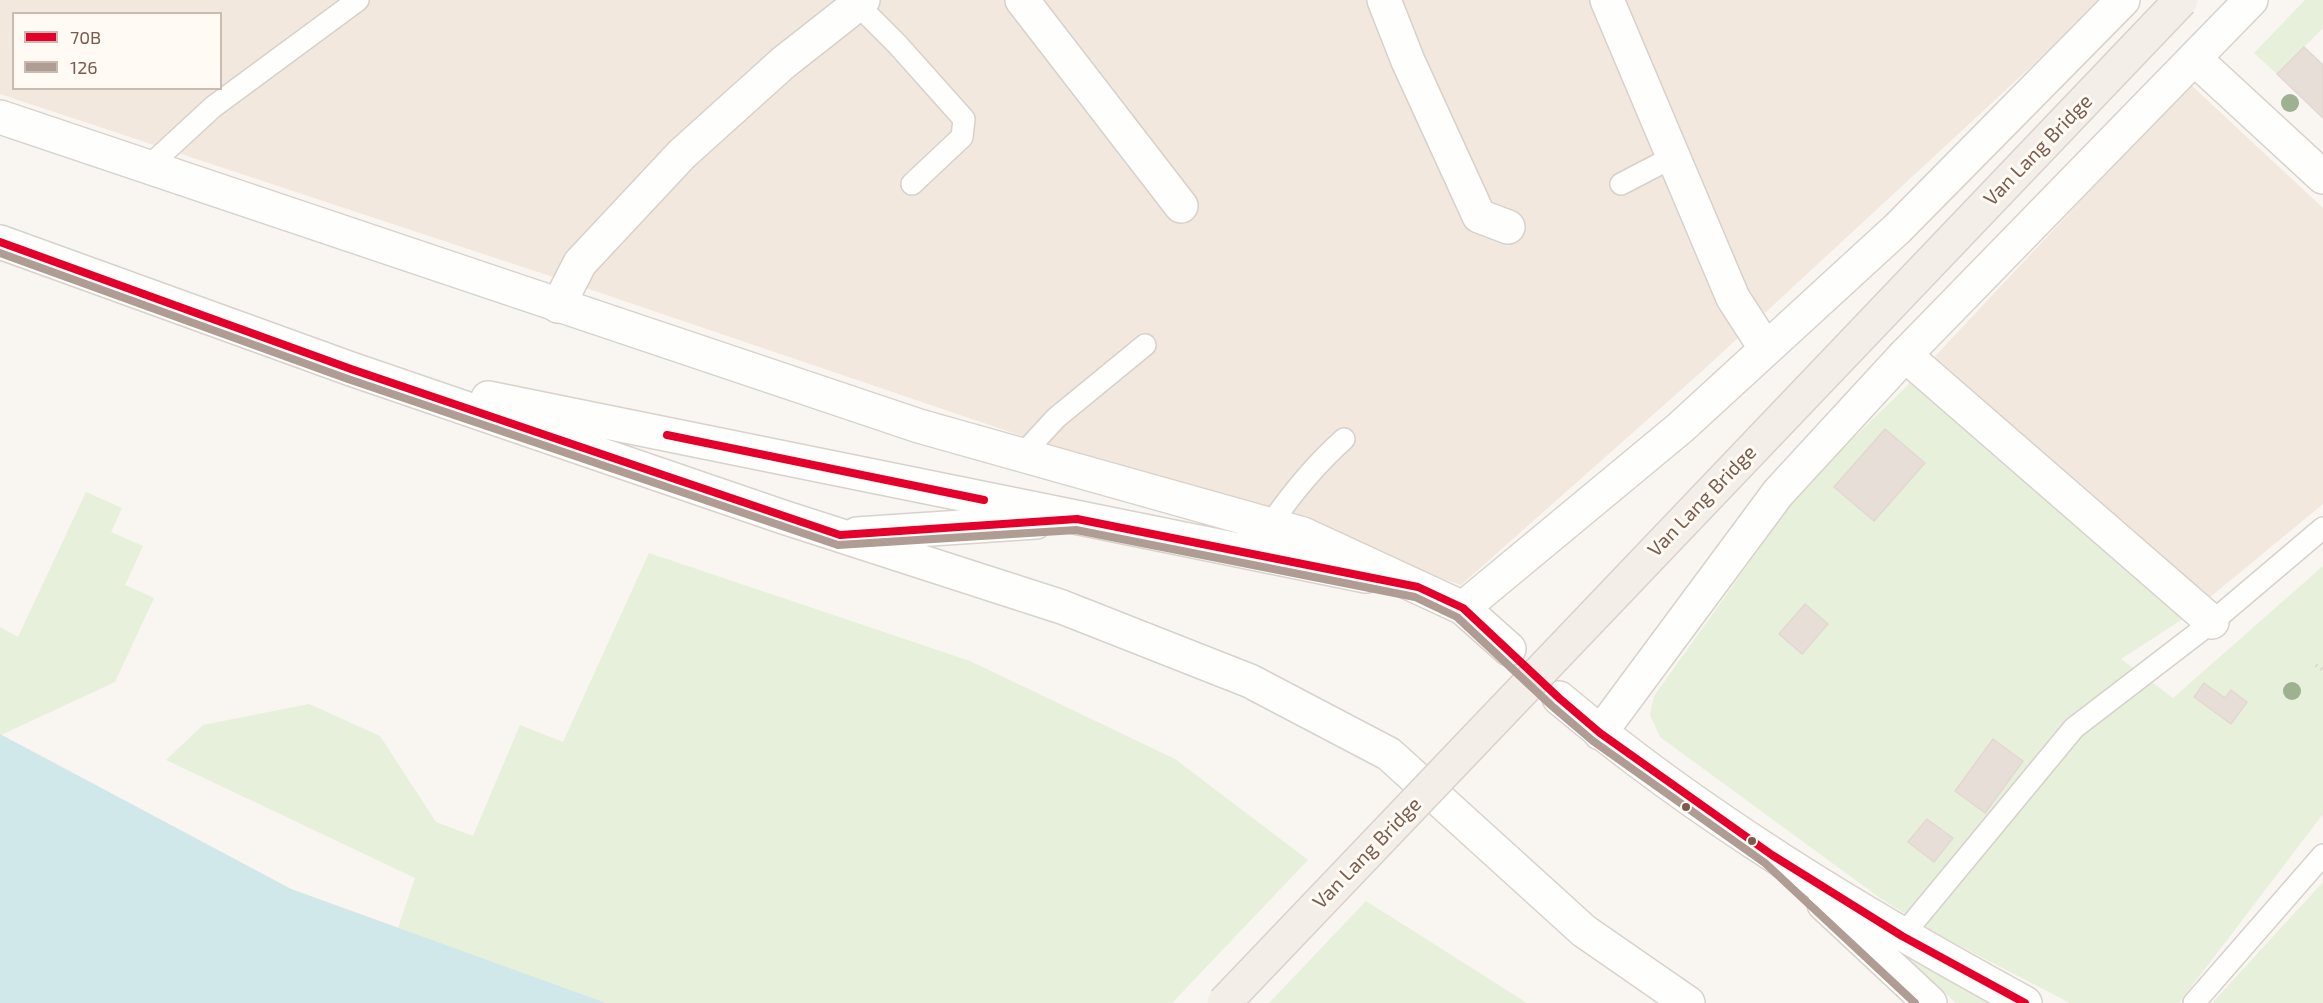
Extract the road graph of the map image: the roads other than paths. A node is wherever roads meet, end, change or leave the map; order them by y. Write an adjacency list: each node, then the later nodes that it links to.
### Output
1 (358, 0): 12 (lane)
2 (1022, 0): 16 (main road)
3 (1384, 0): 17 (main road)
4 (1607, 0): 11 (main road)
5 (2181, 0): 39 (main road, Van Lang Bridge, bridge)
6 (2252, 0): 9 (main road)
7 (858, 1): 14 (lane); 19 (main road)
8 (2121, 1): 21 (main road)
9 (2195, 59): 13 (main road); 22 (main road)
10 (0, 117): 12 (main road)
11 (1673, 157): 15 (lane); 21 (main road)
12 (148, 167): 19 (main road)
13 (2323, 177)
14 (912, 184)
15 (1622, 184)
16 (1181, 206)
17 (1508, 227)
18 (0, 242): 23 (main road)
19 (558, 306): 25 (main road)
20 (1145, 345): 25 (lane)
21 (1766, 349): 31 (main road)
22 (1905, 355): 32 (main road); 35 (main road)
23 (351, 369): 26 (main road); 29 (main road)
24 (1344, 439): 27 (lane)
25 (1021, 456): 27 (main road)
26 (1077, 519): 29 (main road); 30 (main road)
27 (1270, 525): 30 (main road)
28 (2323, 528): 32 (lane)
29 (840, 535): 40 (main road)
30 (1418, 587): 31 (main road)
31 (1463, 608): 33 (main road)
32 (2212, 622): 38 (lane)
33 (1509, 649)
34 (1559, 698): 35 (main road)
35 (1600, 733): 36 (main road)
36 (1772, 855): 38 (main road); 41 (main road)
37 (2323, 855): 43 (lane)
38 (1902, 936): 42 (main road)
39 (1224, 1003)
40 (1688, 1003)
41 (1930, 1003)
42 (2025, 1003)
43 (2194, 1003)

